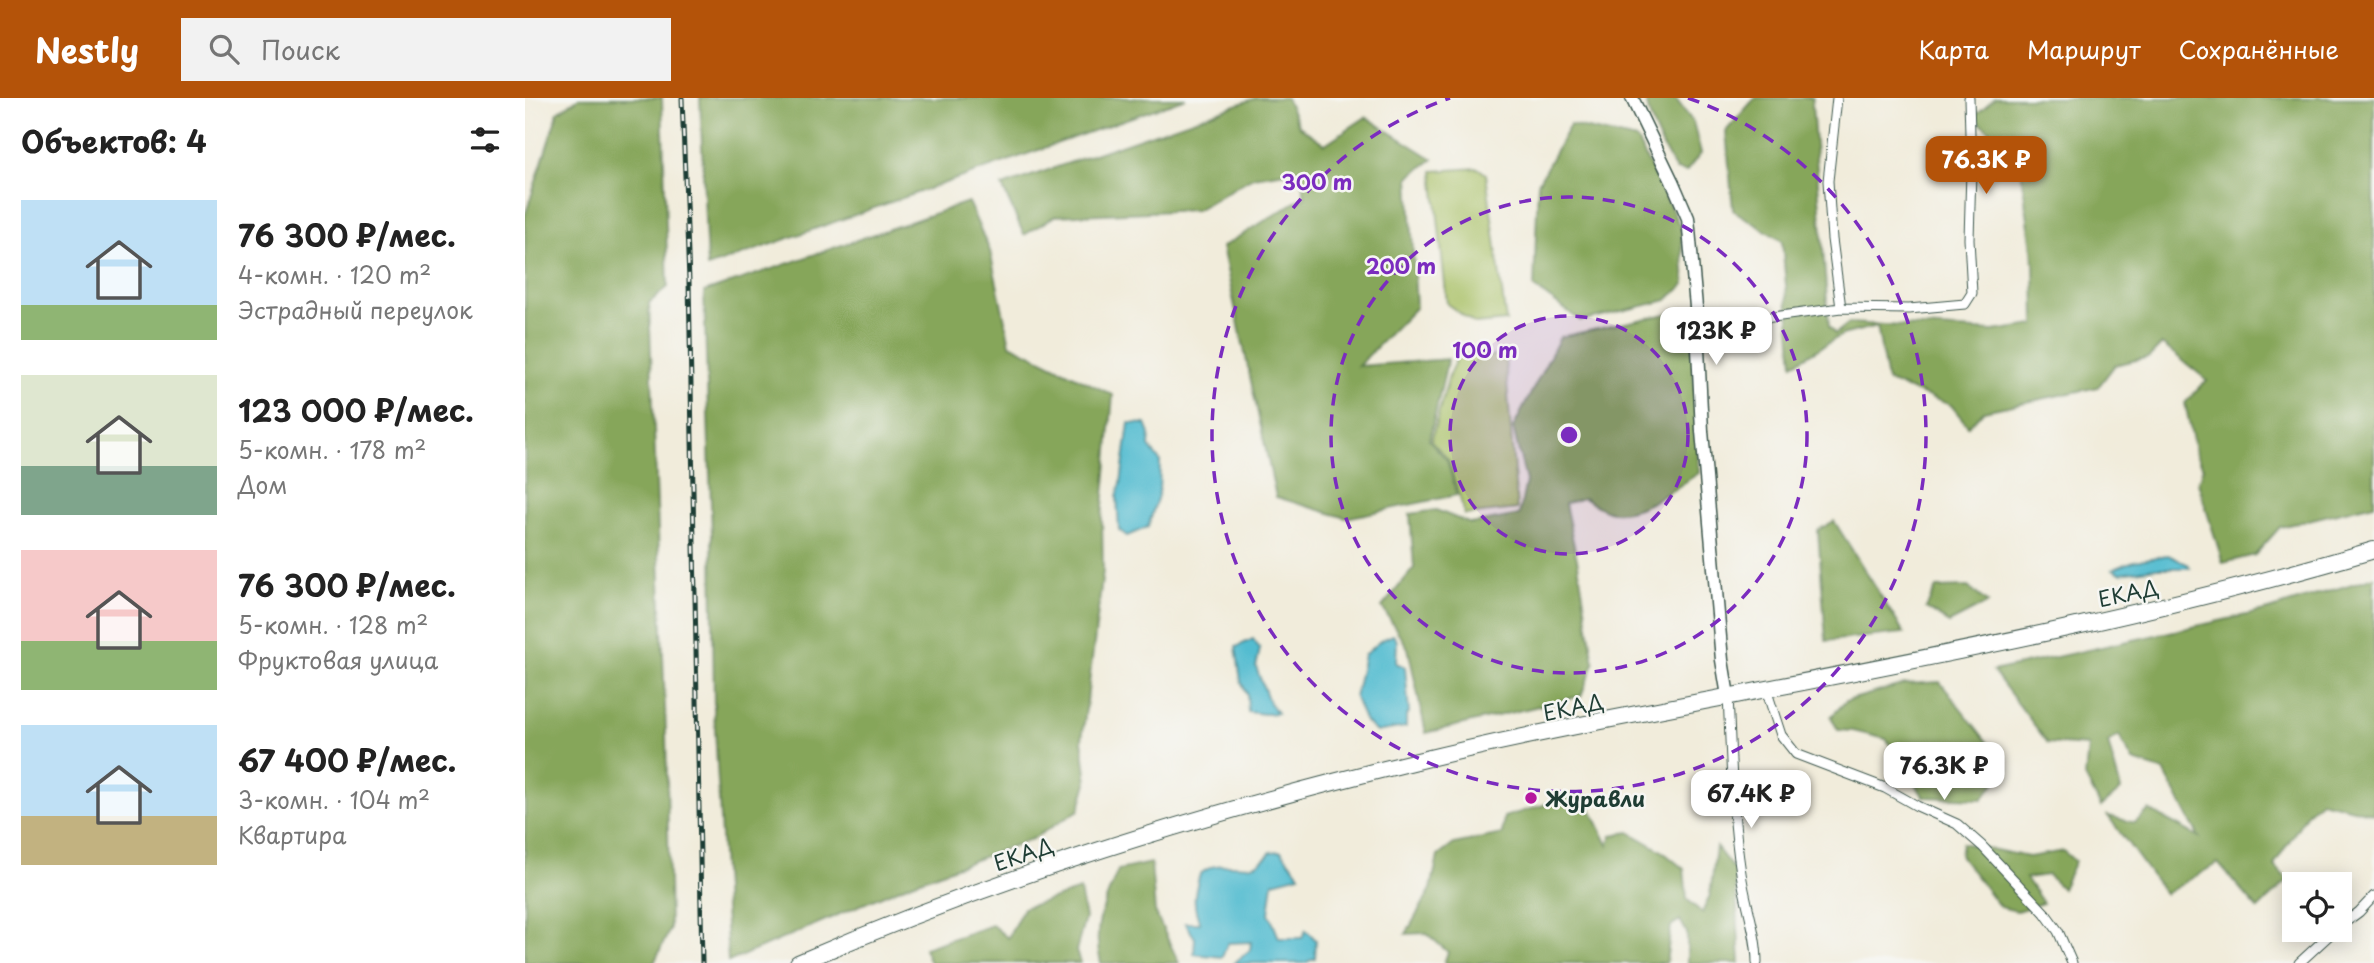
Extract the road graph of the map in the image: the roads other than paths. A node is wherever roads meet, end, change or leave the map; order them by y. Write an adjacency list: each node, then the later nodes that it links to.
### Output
1 (1632, 98): 5 (street)
2 (1837, 98): 4 (street)
3 (1969, 98): 4 (street)
4 (1841, 308): 5 (street)
5 (1697, 327): 8 (street)
6 (2374, 550): 7 (highway, ЕКАД)
7 (1766, 689): 8 (highway, ЕКАД); 10 (street)
8 (1728, 696): 14 (highway, ЕКАД); 15 (street)
9 (1770, 724): 10 (street)
10 (1780, 731): 16 (street)
11 (2374, 896): 12 (street)
12 (2352, 917)
13 (2322, 942): 17 (street)
14 (798, 963)
15 (1757, 963)
16 (2072, 963)
17 (2299, 963)

